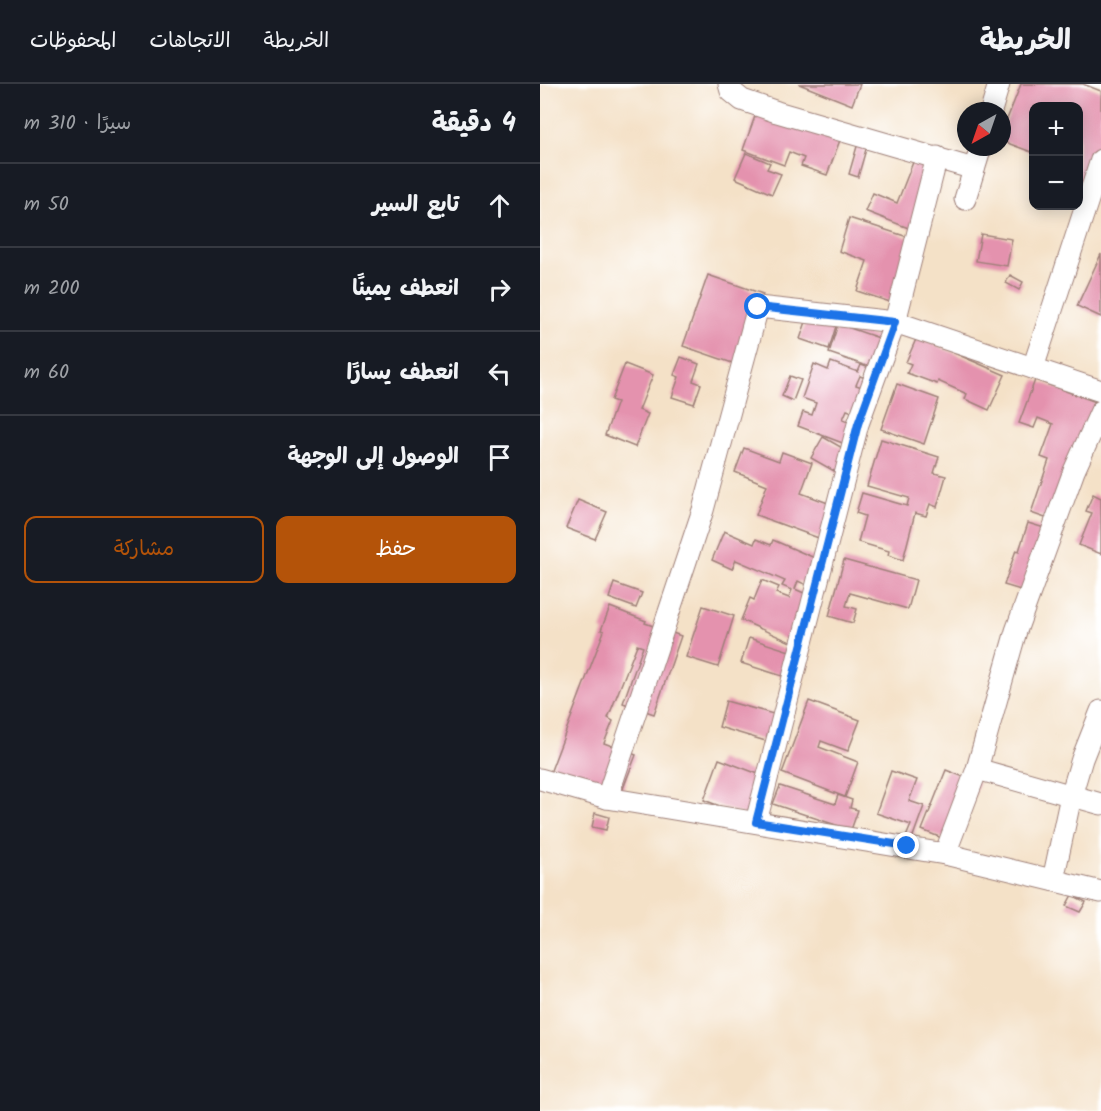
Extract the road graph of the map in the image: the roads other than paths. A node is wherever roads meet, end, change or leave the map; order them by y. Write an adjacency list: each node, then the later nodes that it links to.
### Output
1 (729, 84): 5 (street)
2 (999, 84): 3 (street)
3 (994, 102)
4 (978, 156): 7 (street)
5 (937, 157): 7 (street); 9 (street)
6 (1101, 160): 10 (street)
7 (974, 169): 8 (street)
8 (965, 199)
9 (895, 322): 10 (street); 17 (street); 19 (street)
10 (1034, 368): 11 (street)
11 (1101, 391)
12 (1101, 411): 14 (street)
13 (1101, 711): 16 (street)
14 (977, 769): 16 (street); 20 (street)
15 (540, 779): 17 (street)
16 (1071, 796): 18 (street); 21 (street)
17 (607, 798): 19 (street)
18 (1101, 804)
19 (756, 822): 20 (street)
20 (945, 854): 21 (street)
21 (1053, 880): 22 (street)
22 (1101, 892)

